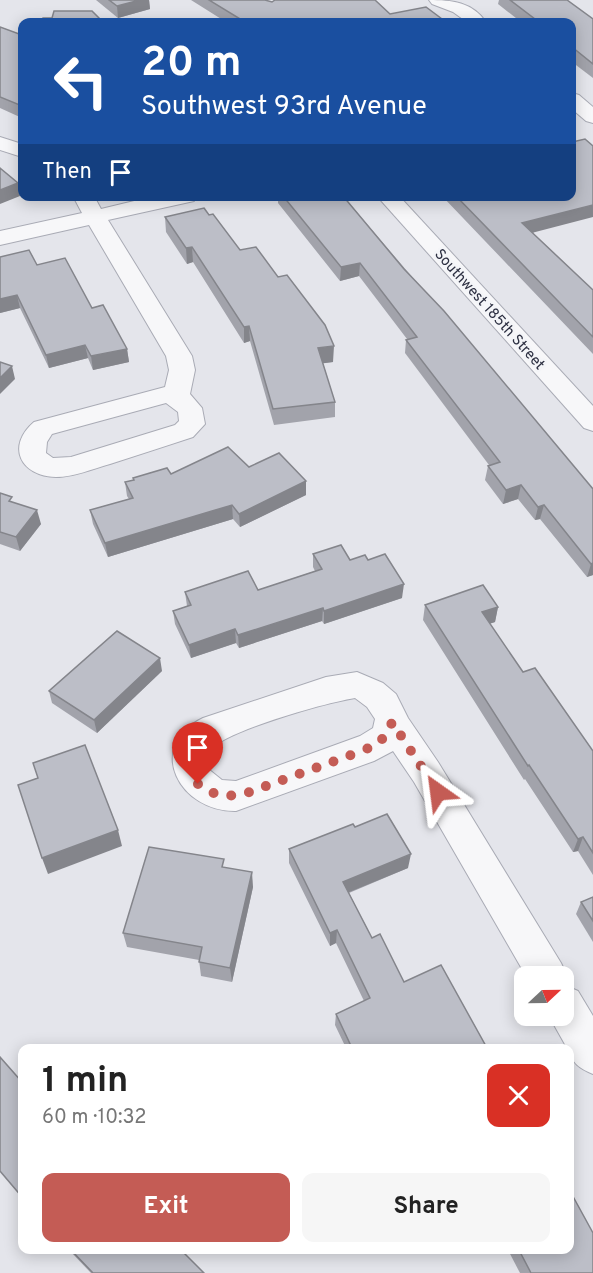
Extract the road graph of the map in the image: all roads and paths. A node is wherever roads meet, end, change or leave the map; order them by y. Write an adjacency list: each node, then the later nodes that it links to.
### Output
1 (438, 0): 2 (street)
2 (472, 18)
3 (0, 143): 4 (street)
4 (18, 150)
5 (86, 201): 8 (street)
6 (165, 201): 8 (street)
7 (392, 201): 11 (street, Southwest 185th Street)
8 (95, 218): 9 (street); 10 (street)
9 (0, 237)
10 (176, 397): 10 (street)
11 (593, 422)
12 (392, 722): 12 (street); 13 (street)
13 (541, 966)
14 (574, 1022): 15 (street)
15 (593, 1054)

